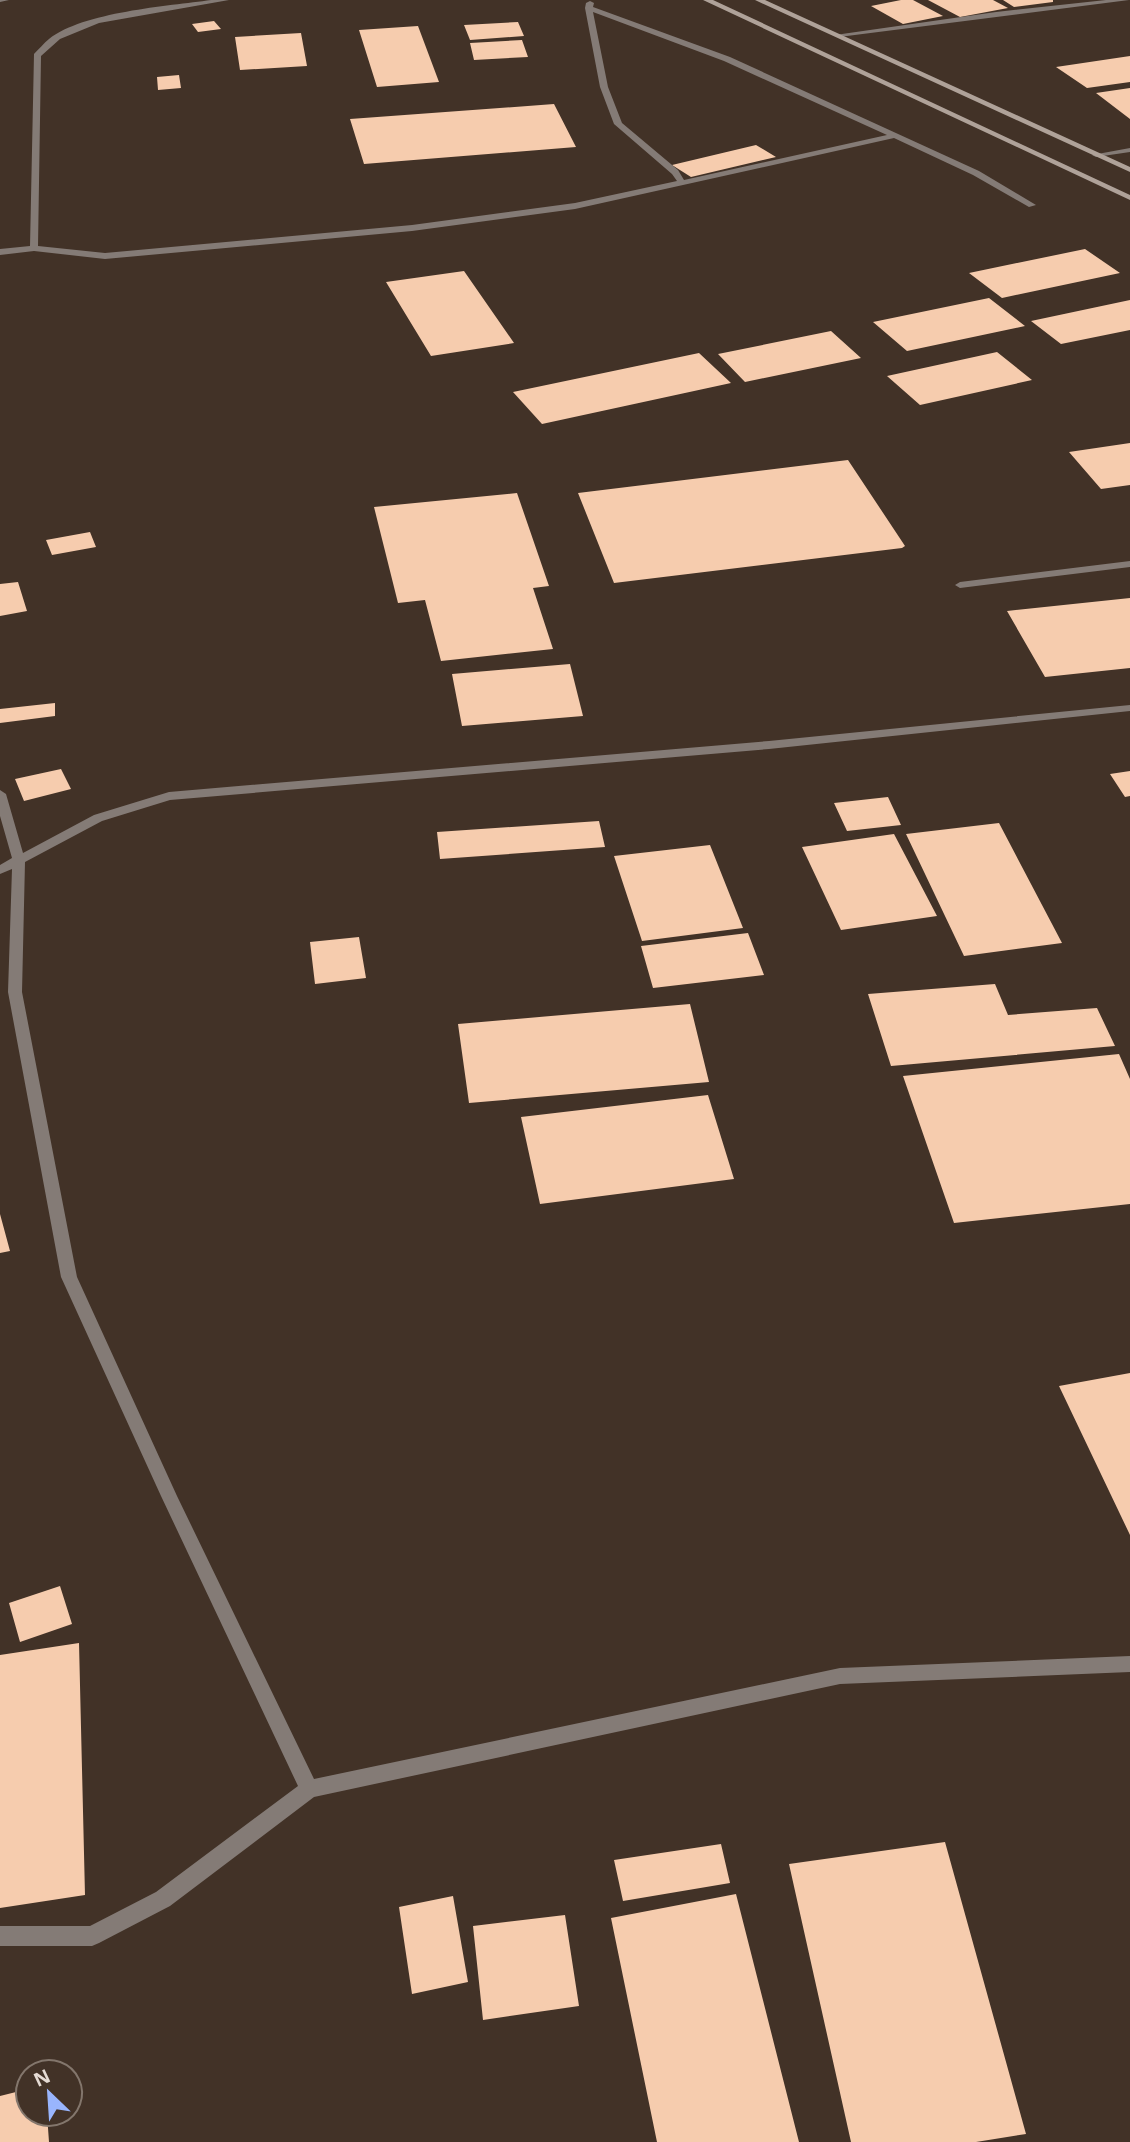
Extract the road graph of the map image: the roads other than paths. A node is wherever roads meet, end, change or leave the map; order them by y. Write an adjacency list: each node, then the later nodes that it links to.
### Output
1 (225, 0): 14 (street)
2 (707, 0): 12 (main road)
3 (759, 0): 6 (main road)
4 (1125, 0): 6 (street)
5 (590, 4): 7 (street); 11 (street)
6 (839, 35): 9 (main road)
7 (894, 136): 11 (street); 13 (street)
8 (1130, 150): 9 (street)
9 (1096, 155): 10 (main road)
10 (1130, 170)
11 (682, 182): 14 (street)
12 (1130, 198)
13 (1032, 205)
14 (34, 248): 15 (street)
15 (0, 252)
16 (1130, 564): 17 (street)
17 (960, 585)
18 (1130, 708): 20 (street)
19 (0, 794): 20 (street)
20 (19, 861): 21 (street); 23 (street)
21 (0, 870)
22 (1130, 1664): 23 (street)
23 (309, 1789): 24 (street)
24 (0, 1936)

